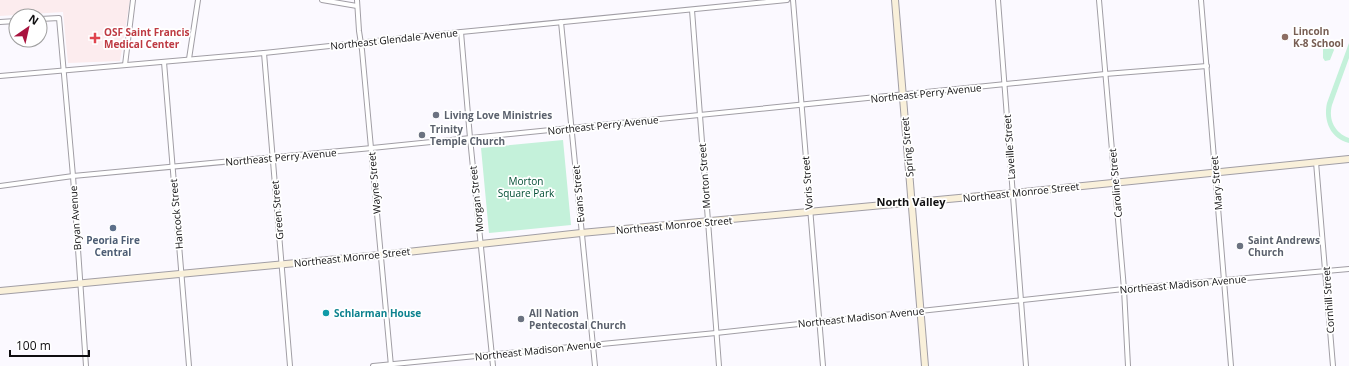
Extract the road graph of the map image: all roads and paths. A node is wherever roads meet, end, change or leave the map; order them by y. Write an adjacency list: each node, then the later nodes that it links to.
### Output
1 (133, 0): 20 (street)
2 (198, 0): 18 (street)
3 (322, 0): 11 (street)
4 (357, 0): 11 (street, Wayne Street)
5 (787, 0): 12 (street, Northeast Glendale Avenue)
6 (793, 0): 27 (street, Voris Street)
7 (895, 0): 26 (street, Spring Street)
8 (998, 0): 25 (street, Laveille Street)
9 (1099, 0): 23 (street, Caroline Street)
10 (1201, 0): 21 (street, Mary Street)
11 (357, 6): 16 (street, Wayne Street)
12 (692, 10): 14 (street, Northeast Glendale Avenue); 28 (street, Morton Street)
13 (48, 19): 22 (street, Bryan Avenue)
14 (561, 22): 15 (street, Northeast Glendale Avenue); 29 (street, Evans Street)
15 (460, 32): 16 (street, Northeast Glendale Avenue); 30 (street, Morgan Street)
16 (361, 43): 17 (street, Northeast Glendale Avenue); 31 (street, Wayne Street)
17 (264, 53): 18 (street, Northeast Glendale Avenue); 32 (street, Green Street)
18 (189, 59): 19 (street, Northeast Glendale Avenue)
19 (164, 62): 20 (street, Northeast Glendale Avenue); 35 (street, Hancock Street)
20 (125, 65): 22 (street, Northeast Glendale Avenue)
21 (1206, 66): 23 (street, Northeast Perry Avenue); 36 (street, Mary Street)
22 (63, 71): 24 (street, Northeast Glendale Avenue); 37 (street, Bryan Avenue)
23 (1105, 74): 25 (street, Northeast Perry Avenue); 38 (street, Caroline Street)
24 (0, 76)
25 (1005, 85): 26 (street, Northeast Perry Avenue); 40 (street, Laveille Street)
26 (903, 95): 27 (street, Northeast Perry Avenue); 41 (street, Spring Street)
27 (802, 106): 28 (street, Northeast Perry Avenue); 42 (street, Voris Street)
28 (700, 115): 29 (street, Northeast Perry Avenue); 43 (street, Morton Street)
29 (571, 129): 30 (street, Northeast Perry Avenue); 44 (street, Evans Street)
30 (470, 138): 31 (street, Northeast Perry Avenue); 45 (street, Morgan Street)
31 (372, 148): 32 (street, Northeast Perry Avenue); 46 (street, Wayne Street)
32 (272, 158): 35 (street, Northeast Perry Avenue); 47 (street, Green Street)
33 (1349, 159): 34 (street, Northeast Monroe Street)
34 (1316, 162): 36 (street, Northeast Monroe Street); 49 (street, Cornhill Street)
35 (172, 167): 37 (street, Northeast Perry Avenue); 50 (street, Hancock Street)
36 (1215, 172): 38 (street, Northeast Monroe Street); 51 (street, Mary Street)
37 (73, 176): 39 (street, Northeast Perry Avenue); 52 (street, Bryan Avenue)
38 (1114, 183): 40 (street, Northeast Monroe Street); 53 (street, Caroline Street)
39 (0, 186)
40 (1012, 193): 41 (street, Northeast Monroe Street); 55 (street, Laveille Street)
41 (912, 203): 42 (street, Northeast Monroe Street); 56 (street, Spring Street)
42 (810, 212): 43 (street, Northeast Monroe Street); 57 (street, Voris Street)
43 (707, 221): 44 (street, Northeast Monroe Street); 58 (street, Morton Street)
44 (581, 233): 45 (street, Northeast Monroe Street); 59 (street, Evans Street)
45 (480, 244): 46 (street, Northeast Monroe Street); 60 (street, Morgan Street)
46 (380, 255): 47 (street, Northeast Monroe Street); 61 (street, Wayne Street)
47 (282, 264): 50 (street, Northeast Monroe Street); 64 (street, Green Street)
48 (1349, 269): 49 (street, Northeast Madison Avenue)
49 (1326, 271): 51 (street, Northeast Madison Avenue); 74 (street, Cornhill Street)
50 (182, 274): 52 (street, Northeast Monroe Street); 63 (street, Hancock Street)
51 (1224, 280): 53 (street, Northeast Madison Avenue); 73 (street, Mary Street)
52 (80, 284): 54 (street, Northeast Monroe Street); 62 (street, Bryan Avenue)
53 (1124, 289): 55 (street, Northeast Madison Avenue); 72 (street, Caroline Street)
54 (0, 292)
55 (1022, 300): 56 (street, Northeast Madison Avenue); 71 (street, Laveille Street)
56 (921, 311): 57 (street, Northeast Madison Avenue); 70 (street, Spring Street)
57 (820, 322): 58 (street, Northeast Madison Avenue); 69 (street, Voris Street)
58 (716, 333): 59 (street, Northeast Madison Avenue); 68 (street, Morton Street)
59 (593, 344): 60 (street, Northeast Madison Avenue); 67 (street, Evans Street)
60 (492, 354): 61 (street, Northeast Madison Avenue); 66 (street, Morgan Street)
61 (391, 365): 65 (street, Northeast Madison Avenue)
62 (86, 366)
63 (189, 366)
64 (290, 366)
65 (372, 366)
66 (493, 366)
67 (595, 366)
68 (719, 366)
69 (823, 366)
70 (925, 366)
71 (1026, 366)
72 (1128, 366)
73 (1231, 366)
74 (1333, 366)

